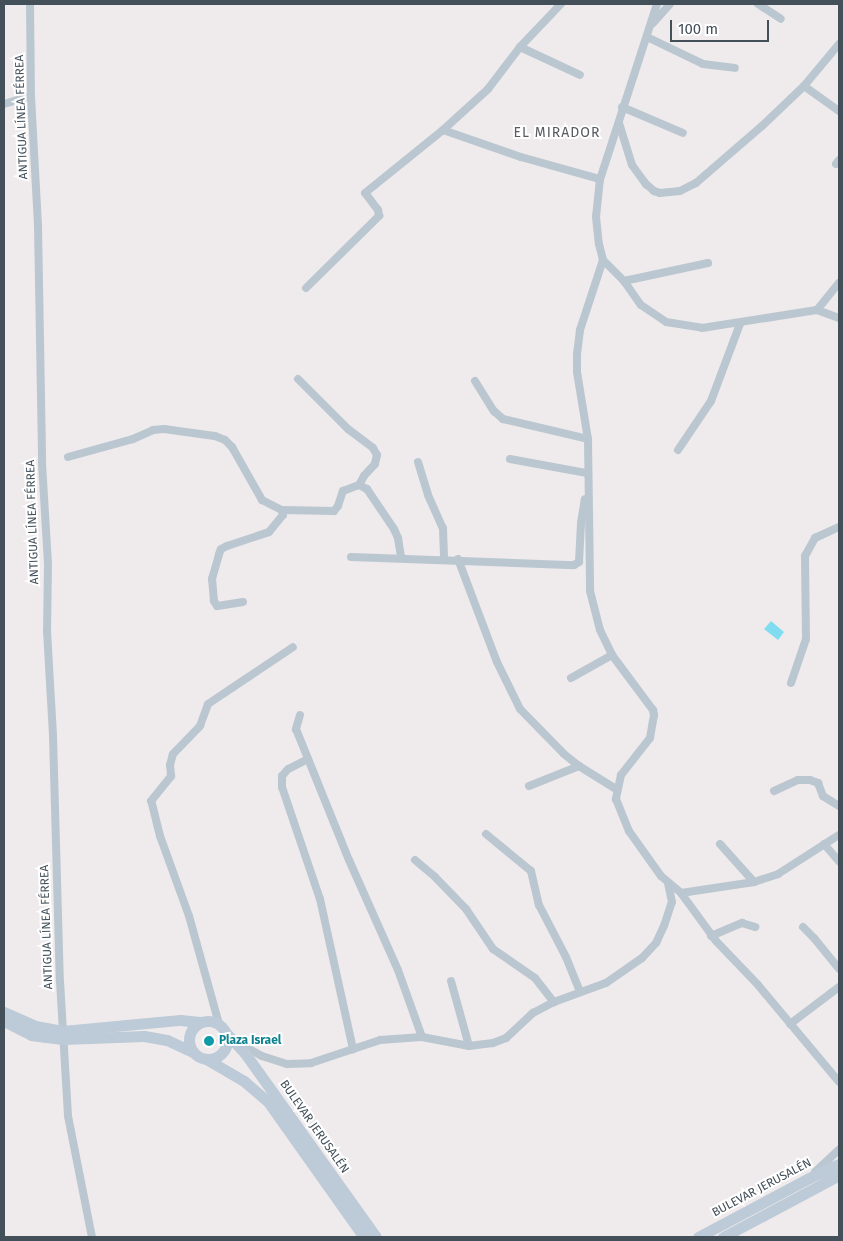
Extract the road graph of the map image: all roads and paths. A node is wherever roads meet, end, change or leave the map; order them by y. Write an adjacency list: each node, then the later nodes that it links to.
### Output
1 (30, 4): 14 (street, ANTIGUA LÍNEA FÉRREA)
2 (561, 4): 10 (street)
3 (657, 4): 7 (street)
4 (670, 4): 7 (street)
5 (758, 4): 6 (street)
6 (781, 19)
7 (652, 24): 8 (street)
8 (647, 37): 11 (street); 16 (street)
9 (839, 44): 13 (street)
10 (520, 47): 12 (street); 19 (street)
11 (736, 68)
12 (580, 75)
13 (804, 86): 17 (street); 18 (street)
14 (31, 96): 15 (street); 81 (street, ANTIGUA LÍNEA FÉRREA)
15 (4, 104)
16 (622, 107): 18 (street); 20 (street)
17 (839, 111)
18 (618, 122): 21 (street)
19 (442, 130): 21 (street); 26 (street)
20 (683, 133)
21 (600, 179): 22 (street)
22 (604, 260): 24 (street); 32 (street)
23 (708, 263): 24 (street)
24 (624, 281): 29 (street)
25 (839, 283): 27 (street)
26 (306, 288)
27 (817, 310): 28 (street); 29 (street)
28 (839, 318)
29 (740, 324): 33 (street)
30 (298, 379): 38 (street)
31 (474, 382): 32 (street)
32 (588, 439): 37 (street)
33 (678, 450)
34 (68, 457): 40 (street)
35 (510, 459): 37 (street)
36 (418, 462): 45 (street)
37 (586, 473): 39 (street)
38 (360, 485): 40 (street); 43 (street)
39 (588, 487): 44 (street); 48 (street)
40 (282, 510): 46 (street)
41 (839, 527): 50 (street)
42 (351, 557): 43 (street)
43 (401, 558): 45 (street)
44 (458, 559): 45 (street); 53 (street)
45 (444, 560)
46 (243, 602)
47 (293, 647): 78 (street)
48 (612, 655): 49 (street); 55 (street)
49 (571, 678)
50 (791, 683)
51 (300, 715): 52 (street)
52 (308, 759): 82 (street); 85 (street)
53 (579, 766): 54 (street); 55 (street)
54 (529, 786)
55 (616, 789): 65 (street)
56 (774, 791): 57 (street)
57 (839, 806)
58 (486, 834): 73 (street)
59 (839, 835): 61 (street)
60 (720, 844): 64 (street)
61 (824, 844): 63 (street); 64 (street)
62 (415, 860): 74 (street)
63 (839, 861)
64 (754, 882): 66 (street)
65 (668, 883): 66 (street); 73 (street)
66 (681, 893): 69 (street)
67 (755, 927): 69 (street)
68 (803, 927): 70 (street)
69 (711, 936): 79 (street)
70 (839, 969)
71 (451, 981): 84 (street)
72 (839, 987): 79 (street)
73 (580, 992): 74 (street)
74 (554, 1002): 84 (street)
75 (4, 1012): 81 (main road)
76 (4, 1021): 81 (main road)
77 (200, 1022): 78 (main road); 81 (main road); 86 (main road)
78 (219, 1024): 80 (main road)
79 (790, 1024): 88 (street)
80 (227, 1034): 83 (main road, BULEVAR JERUSALÉN); 87 (main road)
81 (63, 1035): 86 (main road); 93 (street, ANTIGUA LÍNEA FÉRREA)
82 (422, 1037): 84 (street); 85 (street)
83 (238, 1043): 85 (street); 95 (main road, BULEVAR JERUSALÉN)
84 (469, 1046)
85 (353, 1049)
86 (193, 1052): 87 (main road)
87 (208, 1060): 94 (main road, BULEVAR JERUSALÉN)
88 (839, 1082)
89 (839, 1150): 92 (street)
90 (839, 1164): 92 (main road, BULEVAR JERUSALÉN)
91 (839, 1175): 97 (main road, BULEVAR JERUSALÉN)
92 (809, 1178): 96 (main road, BULEVAR JERUSALÉN)
93 (92, 1237)
94 (364, 1237)
95 (376, 1237)
96 (698, 1237)
97 (722, 1237)

